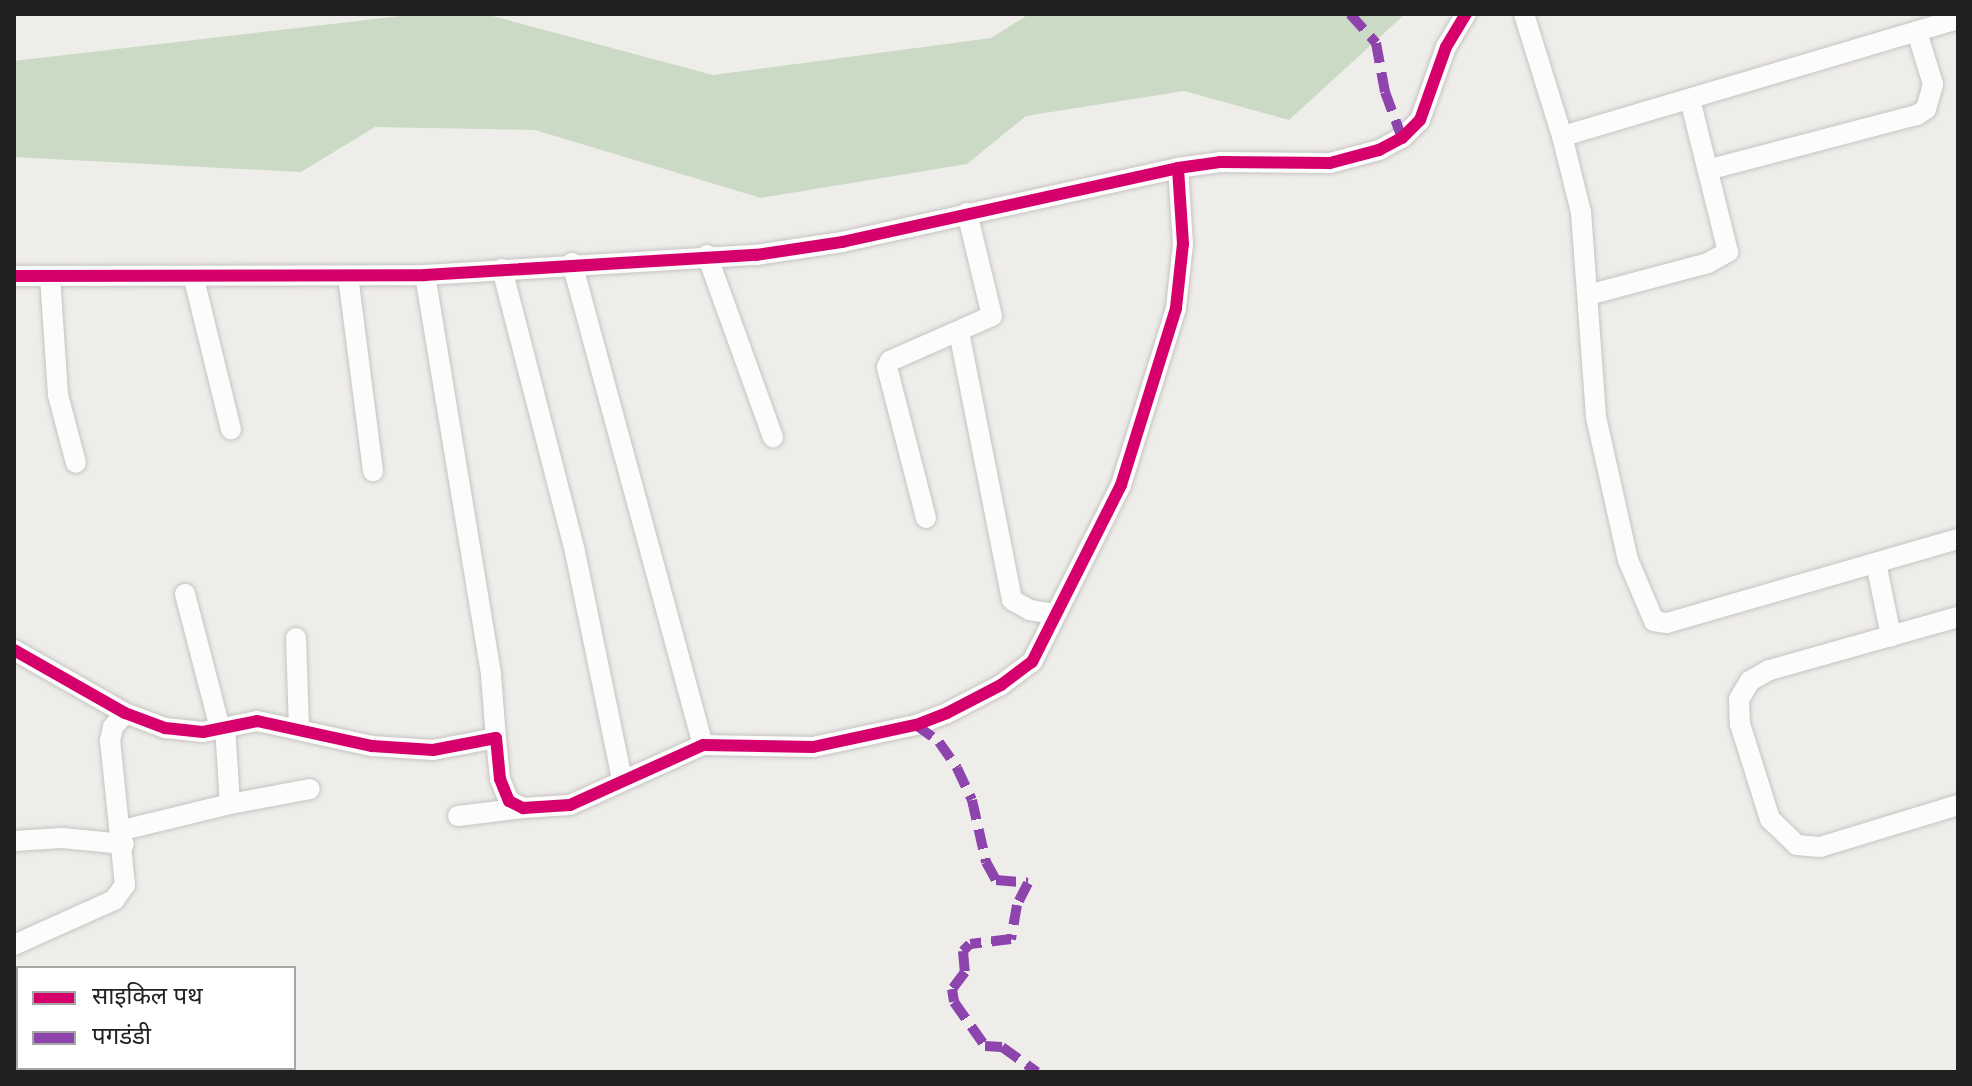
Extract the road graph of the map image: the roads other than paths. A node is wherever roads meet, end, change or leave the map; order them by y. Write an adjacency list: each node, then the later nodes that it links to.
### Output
1 (1466, 14): 7 (street)
2 (1524, 14): 6 (street)
3 (1958, 19): 4 (street)
4 (1917, 32): 5 (street); 8 (street)
5 (1690, 100): 6 (street); 8 (street)
6 (1562, 136): 18 (street)
7 (1178, 168): 9 (street); 28 (street)
8 (1711, 169): 18 (street)
9 (967, 213): 10 (street); 19 (street)
10 (707, 255): 11 (street); 21 (street)
11 (572, 263): 12 (street); 37 (street)
12 (502, 269): 13 (street); 38 (street)
13 (425, 275): 15 (street); 36 (street)
14 (14, 276): 16 (street)
15 (348, 276): 17 (street); 23 (street)
16 (50, 277): 17 (street); 22 (street)
17 (194, 279): 20 (street)
18 (1588, 295): 26 (street)
19 (959, 332): 24 (street); 28 (street)
20 (231, 430)
21 (773, 437)
22 (76, 463)
23 (373, 471)
24 (926, 518)
25 (1958, 539): 26 (street)
26 (1876, 563): 30 (street)
27 (185, 594): 34 (street)
28 (1054, 614): 37 (street)
29 (1958, 617): 30 (street)
30 (1891, 636): 41 (street)
31 (296, 638): 35 (street)
32 (14, 650): 33 (street)
33 (125, 713): 34 (street); 44 (street)
34 (222, 727): 35 (street); 40 (street)
35 (299, 728): 36 (street)
36 (496, 738): 42 (street)
37 (703, 745): 38 (street)
38 (622, 779): 42 (street)
39 (310, 789): 40 (street)
40 (230, 804): 44 (street)
41 (1958, 805)
42 (523, 808): 43 (street)
43 (458, 816)
44 (123, 837): 45 (street); 46 (street)
45 (14, 841)
46 (14, 945)

